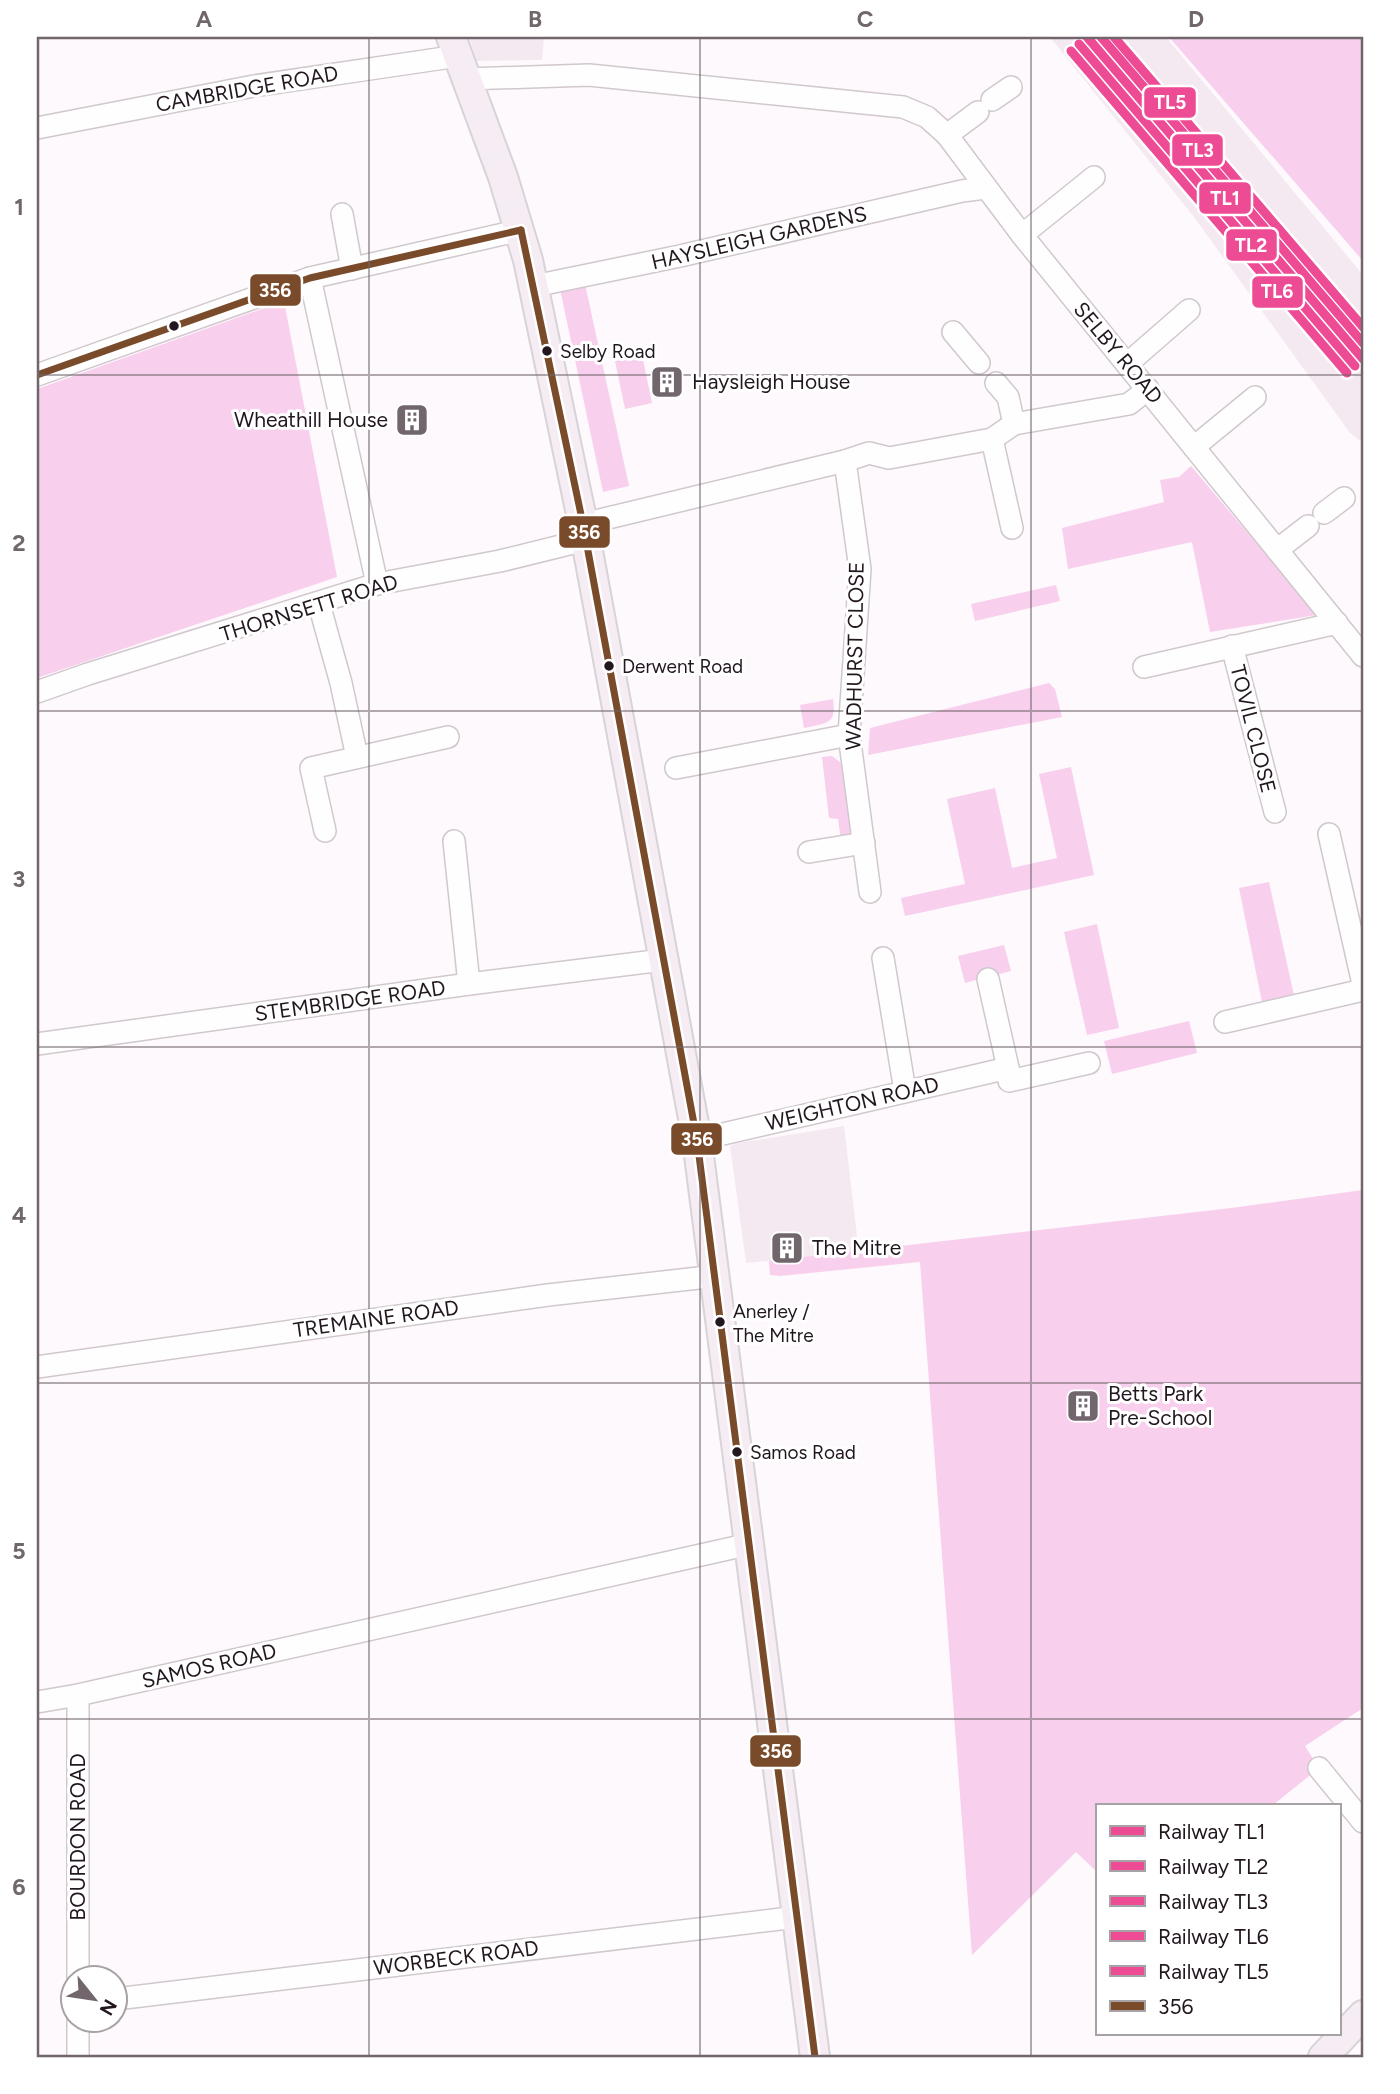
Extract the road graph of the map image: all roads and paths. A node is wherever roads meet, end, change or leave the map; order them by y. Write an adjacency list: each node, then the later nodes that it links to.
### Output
1 (458, 57): 3 (street, CAMBRIDGE ROAD); 4 (street, SELBY ROAD); 8 (main road)
2 (1011, 87): 4 (street)
3 (37, 128)
4 (947, 135): 6 (street, SELBY ROAD)
5 (1094, 177): 9 (street)
6 (985, 188): 9 (street, SELBY ROAD); 12 (street, HAYSLEIGH GARDENS)
7 (342, 215): 10 (street)
8 (521, 230): 10 (street); 12 (main road)
9 (1022, 235): 16 (street, SELBY ROAD)
10 (352, 269): 11 (street)
11 (310, 278): 17 (street); 29 (street)
12 (534, 286): 27 (main road)
13 (1189, 310): 16 (street)
14 (953, 332): 15 (street)
15 (979, 363)
16 (1127, 364): 19 (street, SELBY ROAD)
17 (37, 375)
18 (996, 383): 21 (street)
19 (1149, 389): 21 (street); 23 (street, SELBY ROAD)
20 (1255, 397): 23 (street)
21 (1014, 424): 22 (street)
22 (992, 439): 24 (street); 26 (street)
23 (1194, 447): 28 (street, SELBY ROAD)
24 (845, 461): 27 (street); 36 (street, WADHURST CLOSE)
25 (1344, 498): 28 (street)
26 (1013, 528)
27 (584, 532): 29 (street, THORNSETT ROAD); 48 (main road)
28 (1278, 550): 31 (street, SELBY ROAD)
29 (377, 584): 30 (street, THORNSETT ROAD)
30 (319, 604): 35 (street, THORNSETT ROAD); 38 (street)
31 (1337, 623): 32 (street, TOVIL CLOSE); 33 (street, SELBY ROAD)
32 (1232, 646): 34 (street, TOVIL CLOSE); 40 (street, TOVIL CLOSE)
33 (1363, 656)
34 (1144, 667)
35 (37, 692)
36 (849, 735): 39 (street); 44 (street, WADHURST CLOSE)
37 (448, 737): 38 (street)
38 (357, 757): 41 (street)
39 (676, 768)
40 (1275, 812)
41 (325, 831)
42 (1329, 834): 51 (street)
43 (454, 841): 50 (street)
44 (864, 843): 45 (street); 46 (street, WADHURST CLOSE)
45 (809, 852)
46 (870, 892)
47 (883, 958): 57 (street)
48 (663, 960): 50 (street, STEMBRIDGE ROAD); 58 (main road)
49 (988, 979): 56 (street)
50 (469, 984): 54 (street, STEMBRIDGE ROAD)
51 (1363, 984)
52 (1363, 990): 53 (street)
53 (1225, 1021)
54 (37, 1044)
55 (1089, 1063): 56 (street)
56 (1008, 1068): 57 (street, WEIGHTON ROAD)
57 (905, 1091): 58 (street, WEIGHTON ROAD)
58 (697, 1140): 59 (main road)
59 (716, 1276): 60 (street, TREMAINE ROAD); 61 (main road)
60 (37, 1367)
61 (750, 1544): 62 (street, SAMOS ROAD); 66 (main road)
62 (78, 1695): 63 (street, SAMOS ROAD); 67 (street, BOURDON ROAD)
63 (37, 1702)
64 (1320, 1768): 65 (street)
65 (1363, 1822)
66 (797, 1917): 68 (street, WORBECK ROAD); 73 (main road)
67 (78, 1965)
68 (130, 1997)
69 (1363, 2015): 71 (main road)
70 (78, 2035): 72 (street)
71 (1337, 2052)
72 (78, 2057)
73 (815, 2057)

